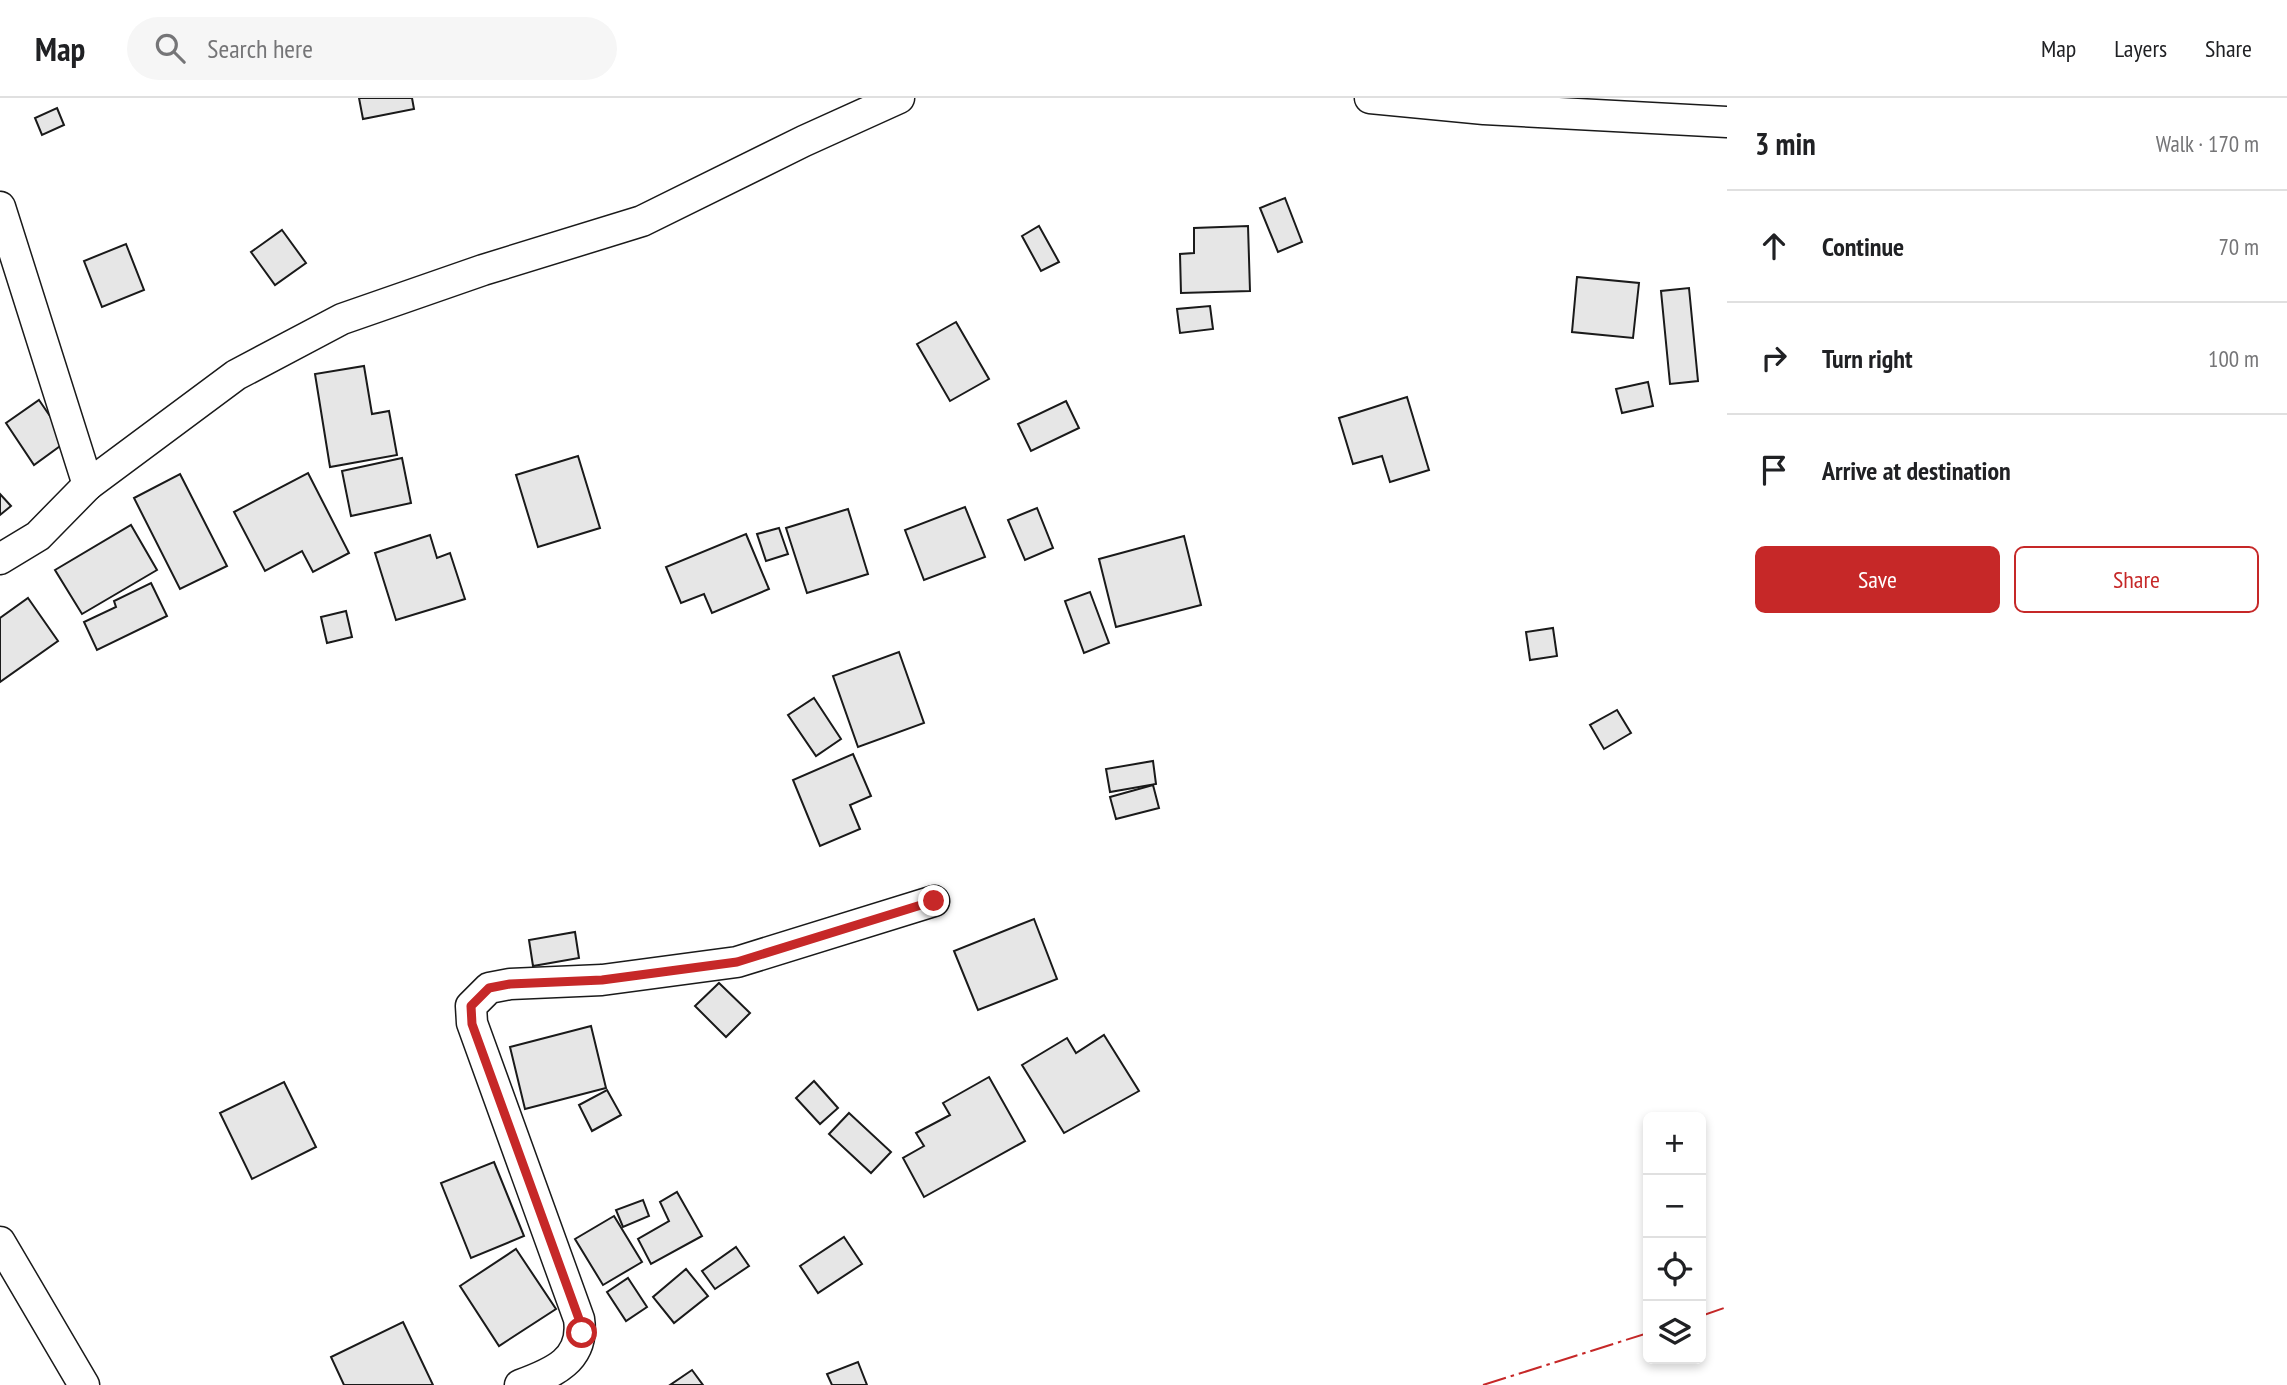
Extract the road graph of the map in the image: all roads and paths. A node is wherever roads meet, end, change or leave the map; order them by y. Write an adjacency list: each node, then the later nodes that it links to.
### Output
1 (899, 98): 5 (street)
2 (1370, 98): 3 (street)
3 (1727, 122)
4 (0, 208): 5 (street)
5 (88, 485): 6 (street)
6 (0, 559)
7 (934, 901): 10 (street)
8 (0, 1242): 9 (street)
9 (84, 1385)
10 (520, 1385)

